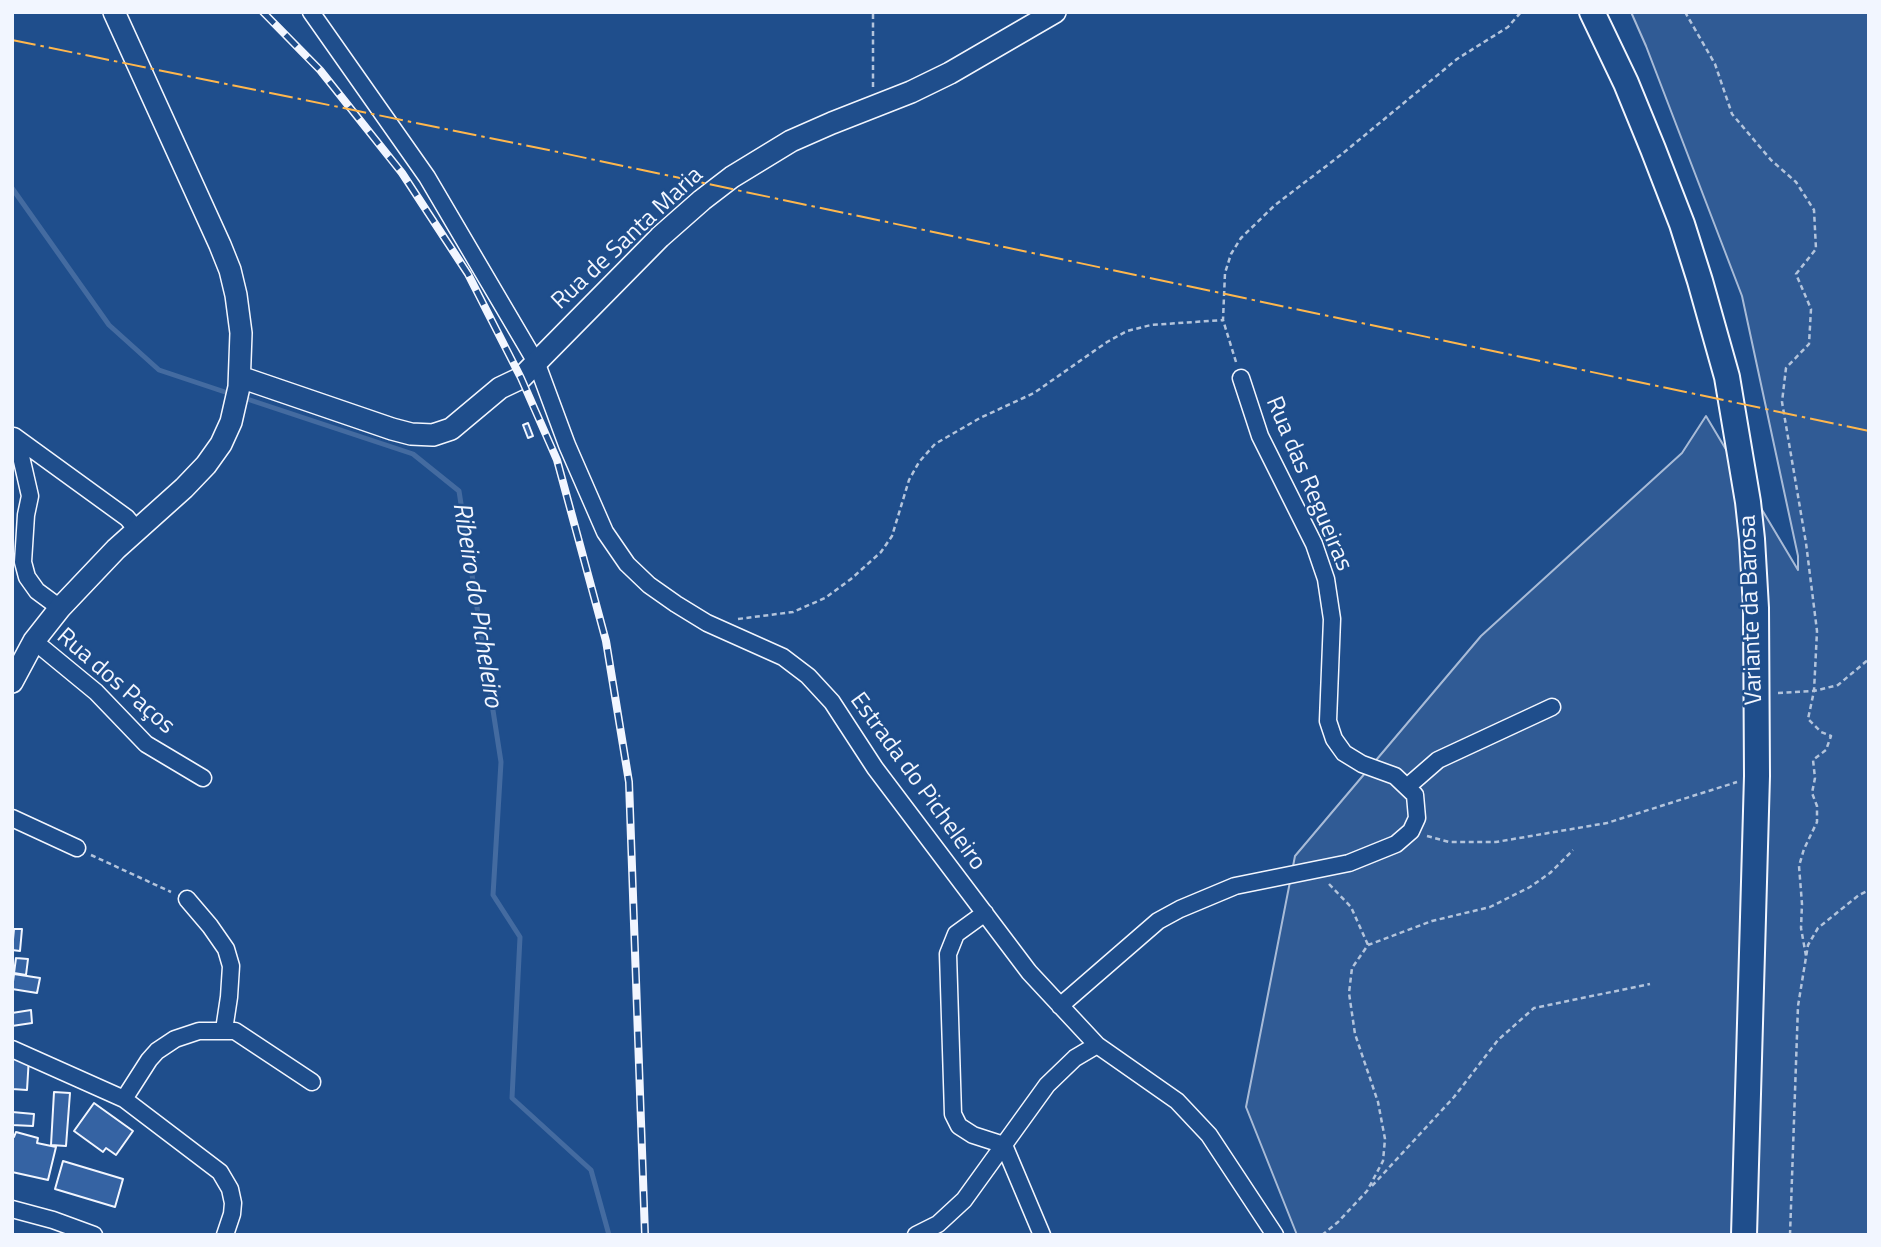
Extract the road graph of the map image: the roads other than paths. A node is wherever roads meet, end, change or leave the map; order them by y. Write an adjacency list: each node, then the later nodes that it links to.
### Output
1 (114, 12): 7 (street)
2 (311, 12): 5 (street, Estrada do Picheleiro)
3 (1055, 12): 5 (street, Rua de Santa Maria)
4 (1592, 12): 34 (main road, Variante da Barosa)
5 (537, 364): 7 (street, Rua de Santa Maria); 20 (street, Estrada do Picheleiro)
6 (1241, 378): 16 (street, Rua das Regueiras)
7 (238, 390): 9 (street)
8 (15, 437): 9 (street); 10 (street)
9 (137, 530): 11 (street)
10 (19, 578): 11 (street)
11 (61, 608): 12 (street)
12 (34, 642): 13 (street); 15 (street, Rua dos Paços)
13 (12, 682)
14 (1552, 707): 16 (street)
15 (203, 778)
16 (1407, 787): 21 (street)
17 (12, 818): 18 (street)
18 (77, 848)
19 (187, 900): 22 (street)
20 (985, 913): 21 (street, Estrada do Picheleiro); 27 (street)
21 (1060, 1006): 23 (street, Estrada do Picheleiro)
22 (224, 1030): 25 (street); 26 (street)
23 (1097, 1045): 27 (street); 33 (street, Estrada do Picheleiro)
24 (12, 1049): 26 (street)
25 (312, 1082)
26 (124, 1100): 29 (street)
27 (1004, 1145): 31 (street); 32 (street)
28 (12, 1209): 30 (street)
29 (229, 1234)
30 (94, 1235)
31 (916, 1235)
32 (1042, 1235)
33 (1275, 1235)
34 (1744, 1235)

